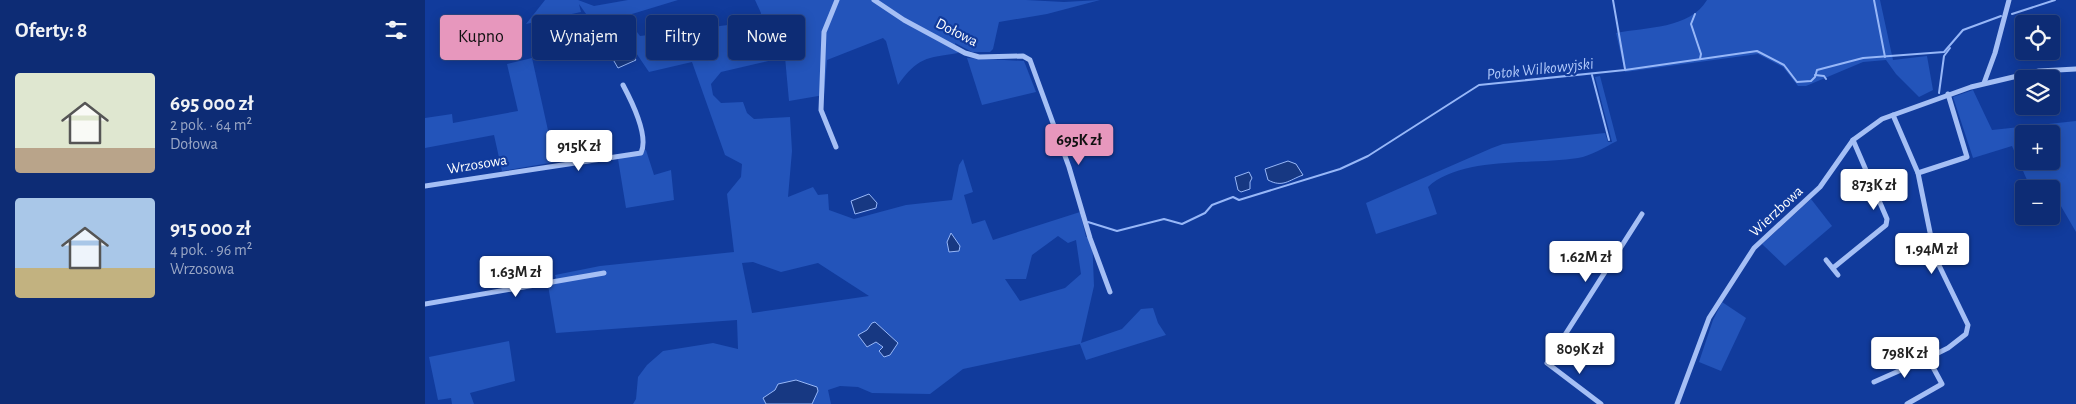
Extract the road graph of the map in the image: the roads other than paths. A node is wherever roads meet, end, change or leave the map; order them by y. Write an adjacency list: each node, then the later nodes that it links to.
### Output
1 (837, 0): 10 (street)
2 (874, 0): 18 (street, Dołowa)
3 (2009, 0): 5 (street)
4 (2076, 68): 5 (street, Wierzbowa)
5 (1984, 83): 7 (street, Wierzbowa)
6 (623, 85): 12 (street, Wrzosowa)
7 (1948, 94): 8 (street, Wierzbowa); 11 (street)
8 (1893, 115): 9 (street, Wierzbowa); 11 (street)
9 (1853, 140): 15 (street); 23 (street, Wierzbowa)
10 (836, 148)
11 (1917, 173): 20 (street)
12 (425, 186)
13 (1642, 214): 22 (street)
14 (1826, 260): 15 (street)
15 (1833, 268): 17 (street)
16 (604, 273): 19 (street)
17 (1838, 275)
18 (1110, 292)
19 (425, 304)
20 (1928, 358): 21 (street); 24 (street)
21 (1874, 382)
22 (1601, 404)
23 (1677, 404)
24 (1907, 404)

